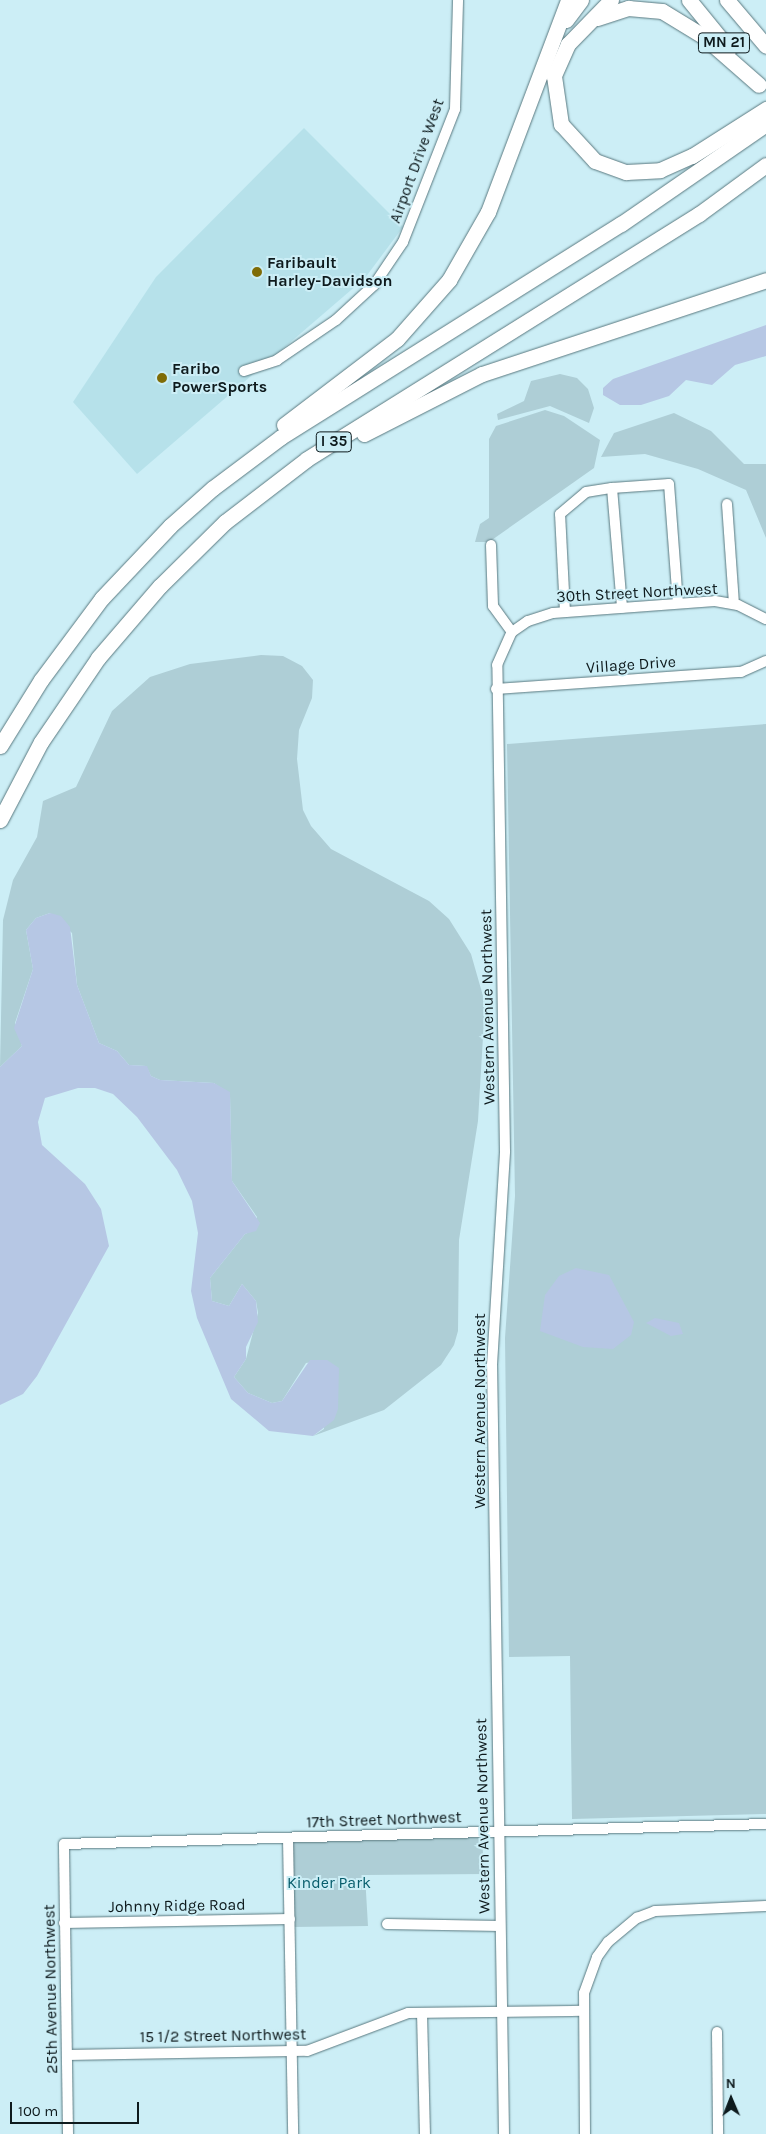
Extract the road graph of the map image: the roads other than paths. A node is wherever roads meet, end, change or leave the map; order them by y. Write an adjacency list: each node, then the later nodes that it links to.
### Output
1 (458, 0): 15 (street, Airport Drive West)
2 (568, 0): 8 (highway)
3 (581, 0): 8 (highway)
4 (611, 0): 7 (highway)
5 (689, 0): 7 (highway, MN 21)
6 (727, 0): 9 (highway, MN 21)
7 (582, 29): 12 (highway)
8 (552, 45): 19 (highway)
9 (766, 46)
10 (766, 109): 12 (highway)
11 (766, 124): 12 (highway, I 35)
12 (746, 130): 19 (highway, I 35)
13 (766, 165): 16 (highway, I 35)
14 (766, 280): 16 (highway)
15 (244, 371)
16 (279, 480): 30 (highway, I 35)
17 (612, 488): 21 (street); 23 (street); 24 (street)
18 (727, 504): 22 (street)
19 (170, 526): 29 (highway, I 35)
20 (491, 546): 26 (street)
21 (678, 603): 22 (street, 30th Street Northwest); 23 (street, 30th Street Northwest)
22 (734, 604): 25 (street, 30th Street Northwest)
23 (622, 608): 24 (street, 30th Street Northwest)
24 (565, 612): 26 (street, 30th Street Northwest)
25 (766, 619)
26 (512, 632): 28 (street, Western Avenue Northwest)
27 (766, 661): 28 (street, Village Drive)
28 (496, 690): 32 (street, Western Avenue Northwest)
29 (0, 746)
30 (0, 820)
31 (766, 1824): 32 (street, 17th Street Northwest)
32 (498, 1831): 33 (street, 17th Street Northwest); 39 (street, Western Avenue Northwest)
33 (288, 1838): 34 (street, 17th Street Northwest); 36 (street)
34 (64, 1844): 37 (street, 25th Avenue Northwest)
35 (766, 1906): 40 (street)
36 (290, 1919): 37 (street, Johnny Ridge Road); 44 (street)
37 (64, 1923): 45 (street, 25th Avenue Northwest)
38 (387, 1924): 39 (street)
39 (500, 1926): 41 (street, Western Avenue Northwest)
40 (582, 2011): 41 (street, 15 1/2 Street Northwest); 50 (street)
41 (502, 2012): 42 (street, 15 1/2 Street Northwest); 49 (street, Western Avenue Northwest)
42 (422, 2013): 44 (street, 15 1/2 Street Northwest); 48 (street)
43 (717, 2032): 51 (street)
44 (292, 2051): 45 (street, 15 1/2 Street Northwest); 47 (street)
45 (67, 2055): 46 (street, 25th Avenue Northwest)
46 (68, 2134)
47 (294, 2134)
48 (425, 2134)
49 (504, 2134)
50 (585, 2134)
51 (718, 2134)

